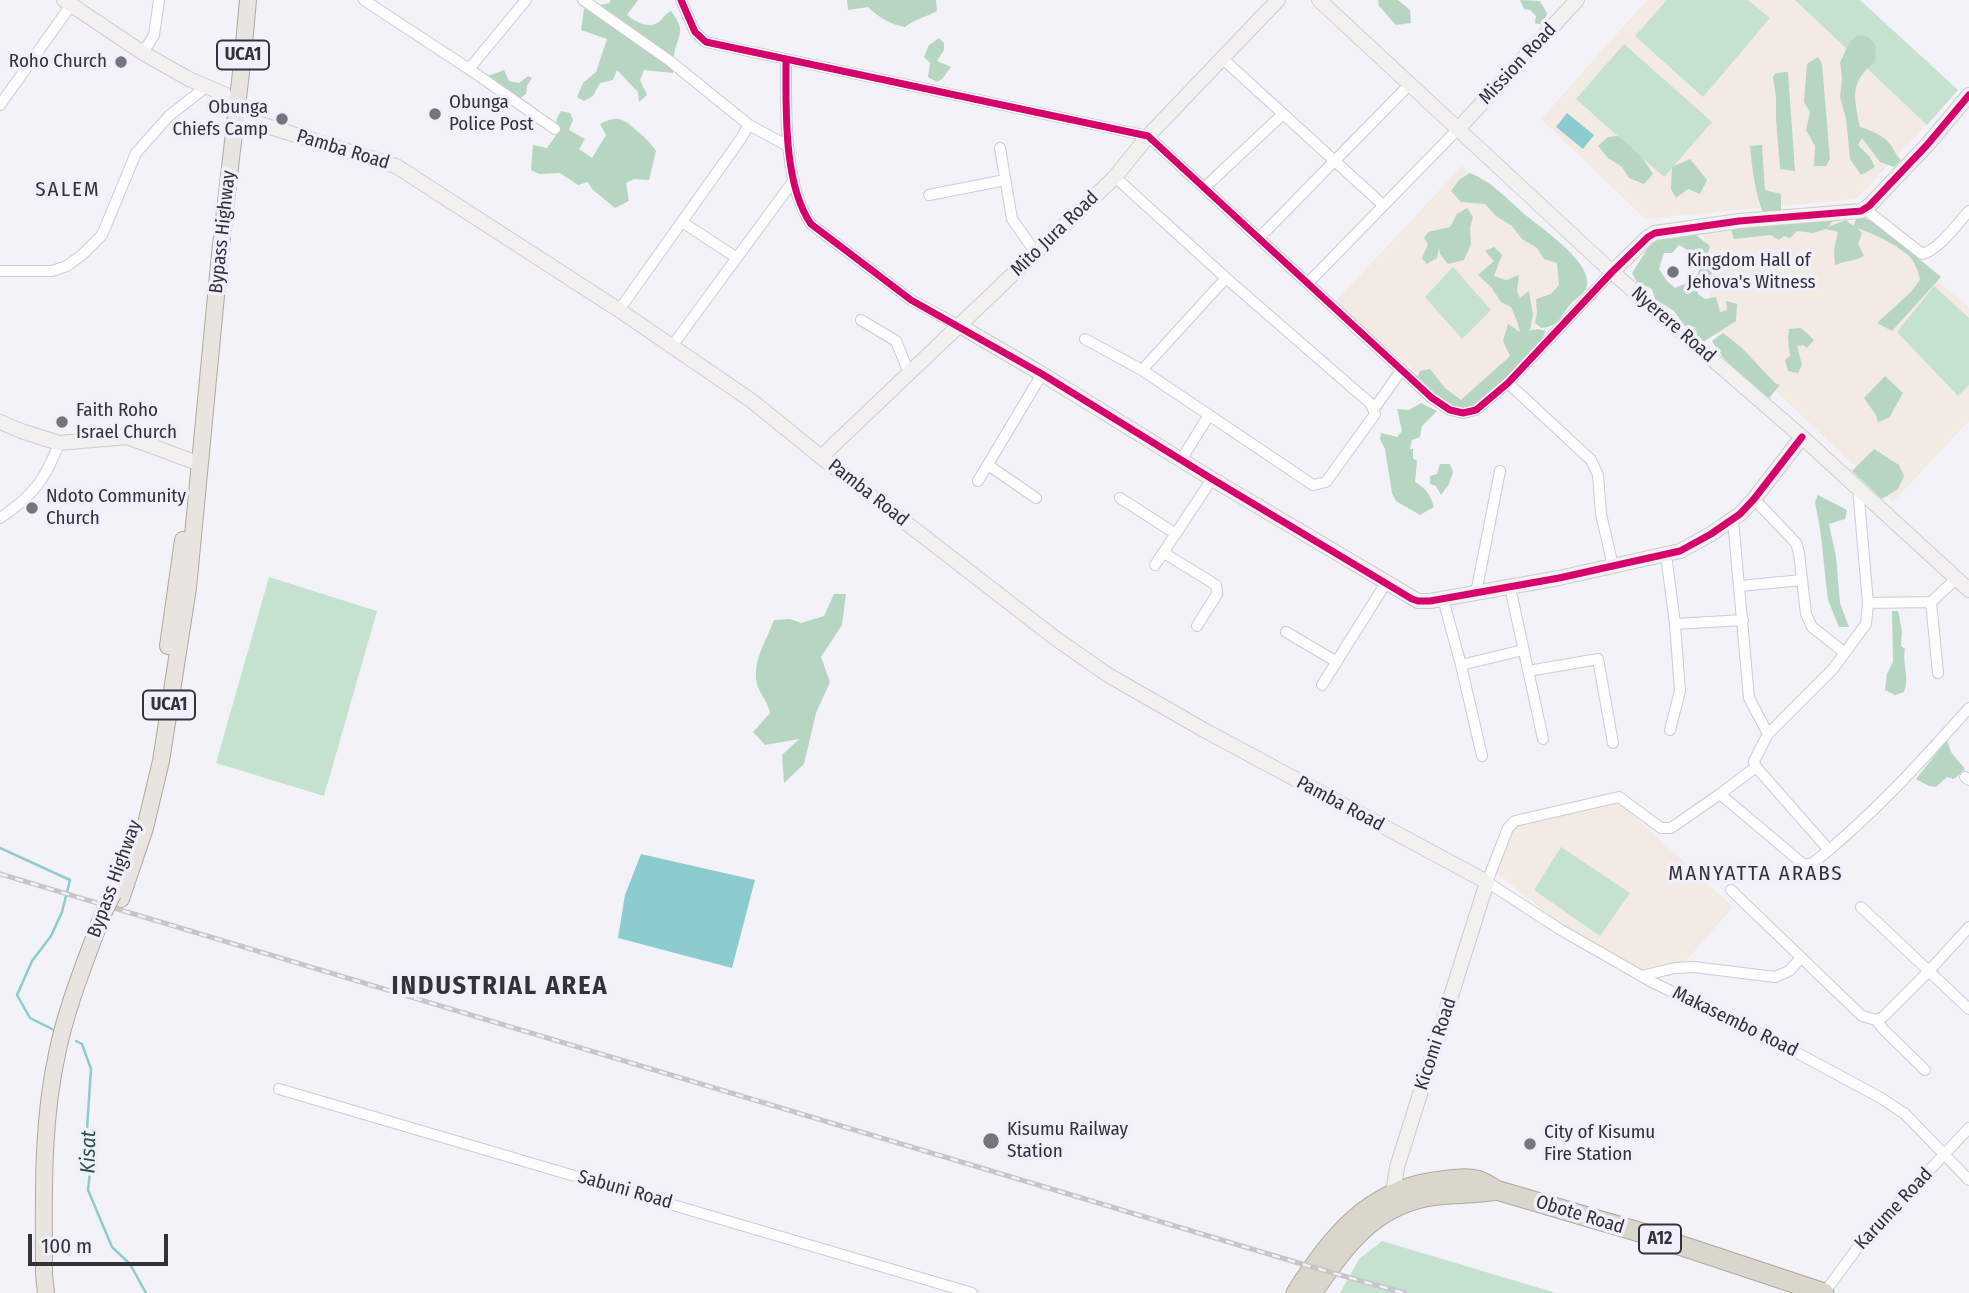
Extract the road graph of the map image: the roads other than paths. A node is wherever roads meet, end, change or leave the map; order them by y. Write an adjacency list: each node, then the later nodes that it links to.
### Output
1 (159, 0): 11 (street)
2 (247, 0): 19 (main road, Bypass Highway / UCA1)
3 (364, 0): 14 (street)
4 (526, 0): 14 (street)
5 (583, 0): 21 (street)
6 (681, 0): 12 (street)
7 (1278, 0): 13 (main road, Mito Jura Road)
8 (1319, 0): 15 (main road, Nyerere Road)
9 (1577, 0): 22 (main road, Mission Road)
10 (68, 3): 11 (main road); 18 (street)
11 (143, 53): 16 (main road)
12 (786, 59): 24 (street); 25 (street)
13 (1223, 59): 20 (street); 24 (main road, Mito Jura Road)
14 (469, 69): 23 (street)
15 (1410, 83): 22 (main road, Nyerere Road); 27 (street)
16 (207, 86): 19 (main road); 40 (street)
17 (1969, 95): 34 (main road)
18 (0, 105)
19 (240, 114): 44 (main road, Pamba Road); 61 (main road, Bypass Highway / UCA1)
20 (1283, 114): 27 (street); 31 (street)
21 (749, 125): 25 (street); 36 (street)
22 (1459, 128): 33 (street); 41 (main road, Nyerere Road)
23 (555, 129)
24 (1148, 136): 28 (main road, Mito Jura Road); 31 (street)
25 (788, 146): 29 (street)
26 (1000, 148): 30 (street)
27 (1336, 161): 33 (street); 37 (street)
28 (1115, 177): 38 (main road, Mito Jura Road); 42 (street)
29 (794, 180): 39 (street); 46 (street)
30 (1005, 180): 32 (street); 38 (street)
31 (1204, 188): 37 (street)
32 (929, 195)
33 (1383, 205): 43 (street)
34 (1865, 209): 35 (street); 41 (main road)
35 (1969, 211)
36 (681, 222): 39 (street); 44 (street)
37 (1259, 238): 43 (street)
38 (1035, 253): 46 (main road, Mito Jura Road)
39 (737, 258): 48 (street)
40 (0, 271)
41 (1612, 272): 53 (street); 57 (main road, Nyerere Road)
42 (1226, 278): 50 (street); 54 (street)
43 (1308, 283): 49 (street)
44 (619, 310): 48 (main road, Pamba Road)
45 (861, 320): 51 (street)
46 (960, 326): 51 (main road, Mito Jura Road); 52 (main road)
47 (1085, 339): 50 (street)
48 (672, 346): 59 (main road, Pamba Road)
49 (1402, 369): 53 (street); 54 (street)
50 (1142, 370): 55 (street)
51 (908, 373): 59 (main road, Mito Jura Road)
52 (1042, 374): 60 (main road); 62 (street)
53 (1508, 383): 76 (street)
54 (1374, 409): 55 (street)
55 (1209, 415): 60 (street)
56 (0, 422): 58 (main road)
57 (1802, 437): 66 (main road, Nyerere Road); 69 (main road)
58 (59, 443): 61 (main road); 70 (street)
59 (821, 457): 107 (main road, Pamba Road)
60 (1181, 460): 64 (main road)
61 (200, 464): 122 (main road, Bypass Highway / UCA1, bridge)
62 (988, 465): 65 (street); 67 (street)
63 (1500, 471): 83 (street)
64 (1212, 480): 72 (street); 79 (main road)
65 (978, 481)
66 (1858, 488): 77 (main road, Nyerere Road); 86 (street)
67 (1037, 498)
68 (1120, 498): 72 (street)
69 (1754, 499): 71 (main road); 78 (street)
70 (0, 519)
71 (1734, 520): 74 (main road); 80 (street)
72 (1176, 534): 73 (street)
73 (1164, 553): 75 (street); 89 (street)
74 (1666, 555): 76 (main road); 88 (street)
75 (1155, 565)
76 (1613, 566): 81 (main road)
77 (1956, 579): 82 (main road, Nyerere Road); 85 (street)
78 (1802, 580): 80 (street); 92 (street)
79 (1386, 583): 84 (main road); 93 (street)
80 (1740, 586): 87 (street)
81 (1510, 587): 83 (main road); 91 (street)
82 (1969, 590)
83 (1476, 593): 84 (main road)
84 (1443, 599): 94 (street)
85 (1931, 602): 86 (street); 96 (street)
86 (1868, 603): 92 (street)
87 (1742, 620): 88 (street); 100 (street)
88 (1675, 624): 99 (street)
89 (1197, 626)
90 (1286, 632): 93 (street)
91 (1523, 650): 94 (street); 95 (street)
92 (1845, 653): 100 (street)
93 (1337, 662): 97 (street)
94 (1461, 665): 103 (street)
95 (1528, 671): 101 (street); 102 (street)
96 (1938, 673)
97 (1322, 685)
98 (1969, 708): 106 (street)
99 (1670, 730)
100 (1768, 734): 104 (street)
101 (1543, 738)
102 (1613, 743)
103 (1482, 756)
104 (1756, 767): 105 (street); 106 (street)
105 (1720, 794): 106 (street); 107 (street)
106 (1829, 850)
107 (1487, 882): 113 (street, Makasembo Road); 121 (main road, Kicomi Road)
108 (1731, 890): 111 (street)
109 (1861, 907): 112 (street)
110 (1969, 927): 112 (street)
111 (1801, 958): 113 (street); 115 (street)
112 (1929, 971): 114 (street); 115 (street)
113 (1641, 976): 119 (street, Makasembo Road)
114 (1969, 1009)
115 (1876, 1020): 116 (street)
116 (1925, 1070)
117 (279, 1089): 123 (street, Sabuni Road)
118 (1969, 1128): 119 (street, Karume Road)
119 (1944, 1156): 120 (street, Makasembo Road); 126 (street, Karume Road)
120 (1969, 1180)
121 (1393, 1200): 124 (highway, Obote Road / A12); 125 (highway, Obote Road / A12); 126 (highway, Obote Road / A12)
122 (47, 1293)
123 (972, 1293)
124 (1296, 1293)
125 (1312, 1293)
126 (1824, 1293)

